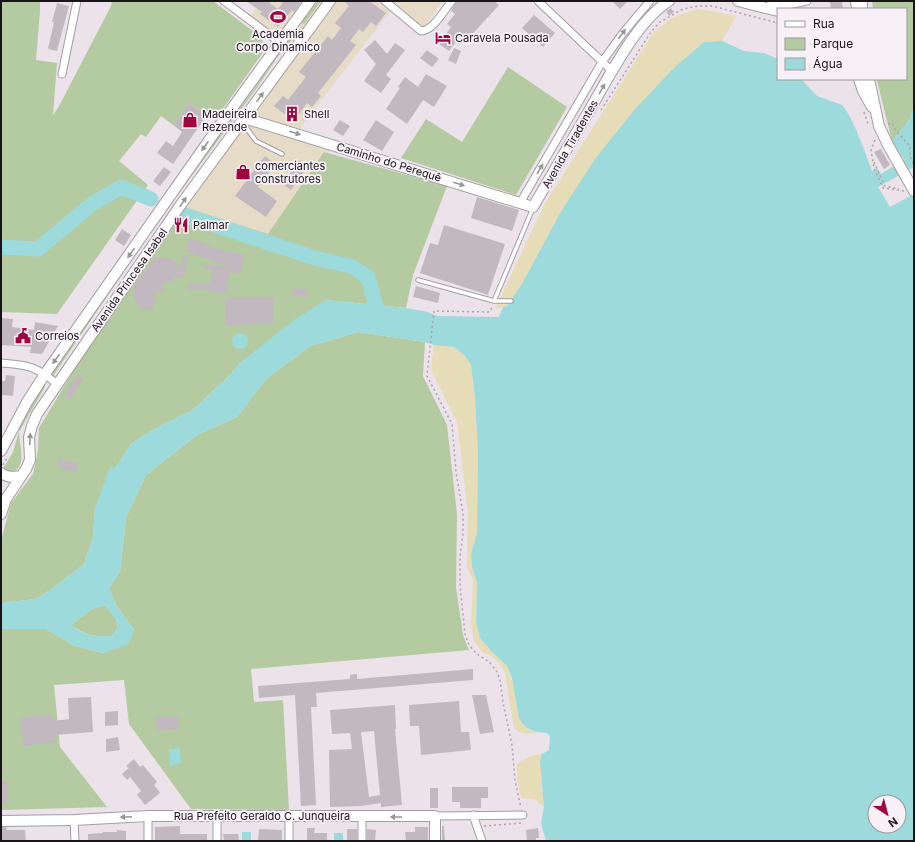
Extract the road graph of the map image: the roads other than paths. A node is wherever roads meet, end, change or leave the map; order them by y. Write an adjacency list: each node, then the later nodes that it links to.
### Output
1 (77, 1): 19 (street)
2 (224, 1): 16 (street)
3 (310, 1): 16 (main road, Avenida Princesa Isabel)
4 (330, 1): 23 (main road, Avenida Princesa Isabel, one-way to 4)
5 (385, 1): 6 (street)
6 (452, 1)
7 (538, 1): 17 (street)
8 (650, 1): 17 (street, Avenida Tiradentes, one-way to 8)
9 (669, 1): 18 (main road, Avenida Tiradentes)
10 (738, 1): 15 (main road)
11 (772, 1): 14 (main road)
12 (786, 1): 13 (street)
13 (806, 1)
14 (786, 8)
15 (777, 11)
16 (279, 42): 32 (main road, Avenida Princesa Isabel, one-way to 32)
17 (602, 62): 18 (street); 26 (street, Avenida Tiradentes, one-way to 17)
18 (612, 71): 27 (main road, Avenida Tiradentes, one-way to 18)
19 (62, 74)
20 (859, 80): 22 (main road)
21 (869, 80): 22 (main road)
22 (877, 116): 25 (main road)
23 (243, 120): 24 (lane); 26 (main road, Caminho do Perequê, one-way to 26); 33 (main road, Avenida Princesa Isabel, one-way to 23)
24 (282, 154)
25 (909, 191)
26 (520, 203): 27 (main road, Caminho do Perequê)
27 (533, 207): 29 (lane, Avenida Tiradentes)
28 (418, 280): 29 (lane)
29 (496, 301): 30 (lane)
30 (511, 301)
31 (1, 363): 32 (street)
32 (45, 374): 33 (street); 34 (main road, Avenida Princesa Isabel)
33 (57, 384): 36 (main road, Avenida Princesa Isabel, one-way to 33)
34 (2, 447)
35 (1, 473): 36 (main road)
36 (21, 476): 37 (main road, Avenida Princesa Isabel)
37 (1, 514)
38 (473, 815): 39 (street, Rua Prefeito Geraldo C. Junqueira); 43 (street, Rua Prefeito Geraldo C. Junqueira); 53 (street)
39 (523, 815)
40 (148, 816): 41 (main road, Rua Prefeito Geraldo C. Junqueira); 45 (main road, Rua Prefeito Geraldo C. Junqueira, one-way to 45); 48 (street)
41 (217, 816): 42 (main road, Rua Prefeito Geraldo C. Junqueira); 49 (street)
42 (289, 816): 44 (main road, Rua Prefeito Geraldo C. Junqueira); 50 (street)
43 (435, 816): 44 (main road, Rua Prefeito Geraldo C. Junqueira, one-way to 44); 52 (main road)
44 (362, 817): 51 (street)
45 (74, 820): 46 (main road, Rua Prefeito Geraldo C. Junqueira); 47 (street)
46 (1, 821)
47 (75, 841)
48 (148, 841)
49 (217, 841)
50 (289, 841)
51 (362, 841)
52 (435, 841)
53 (482, 841)

